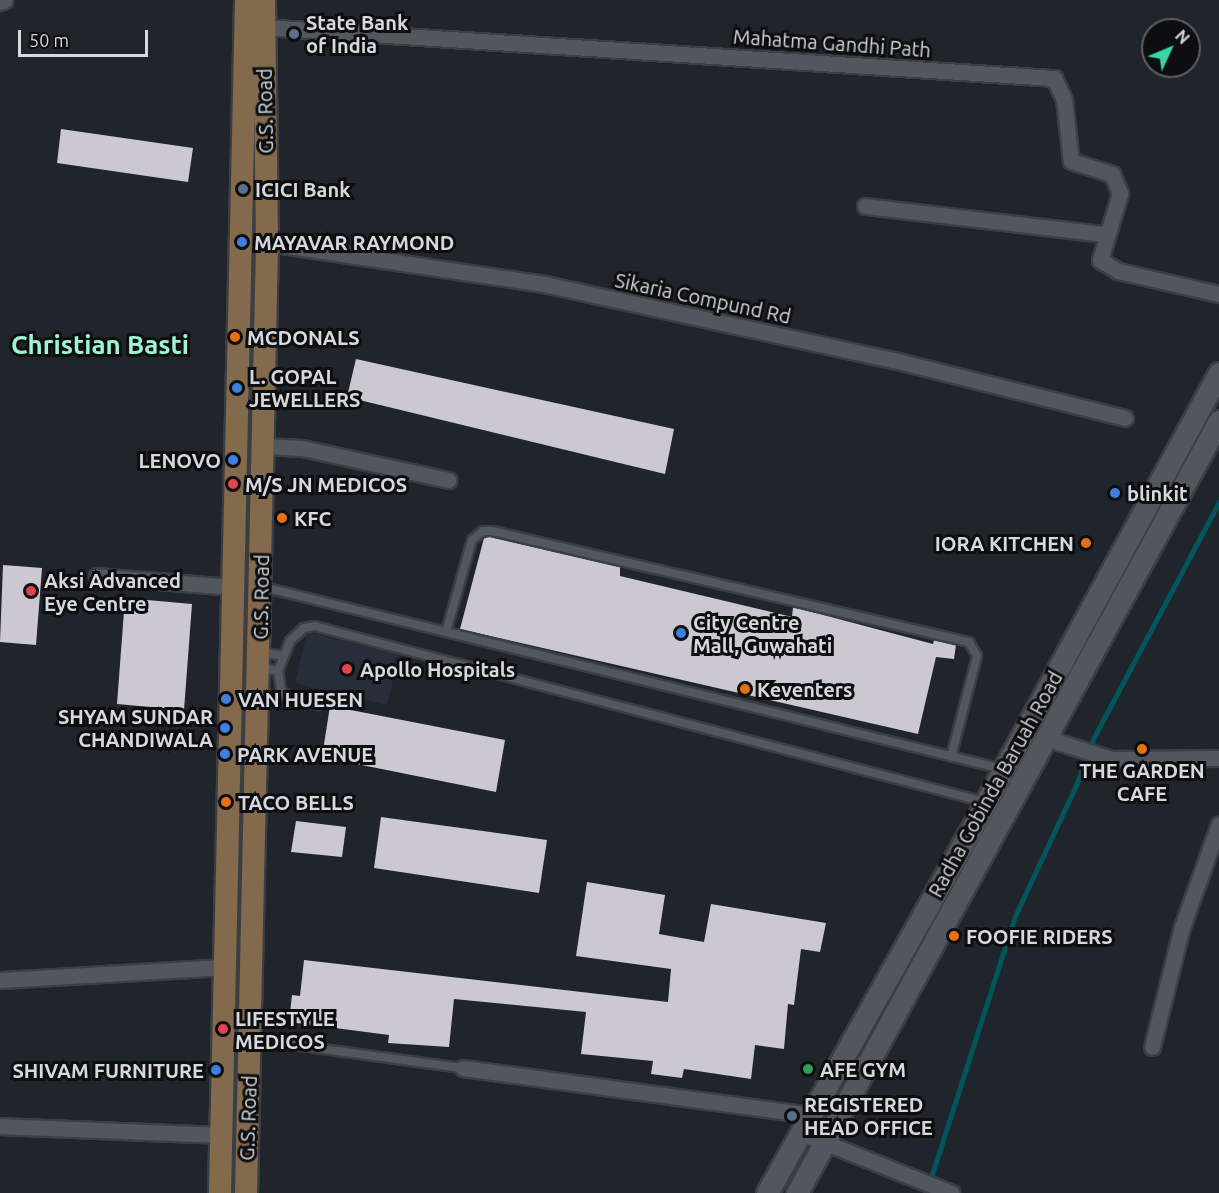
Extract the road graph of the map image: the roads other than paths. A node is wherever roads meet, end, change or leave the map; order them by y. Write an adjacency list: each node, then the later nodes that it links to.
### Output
1 (5, 0): 4 (street)
2 (246, 0): 17 (main road, G.S. Road)
3 (264, 0): 5 (main road, G.S. Road)
4 (0, 2)
5 (264, 27): 7 (street, Mahatma Gandhi Path); 8 (main road, G.S. Road)
6 (865, 206): 7 (street)
7 (1105, 234): 9 (street, Mahatma Gandhi Path)
8 (267, 243): 11 (street, Sikaria Compund Rd); 13 (main road, G.S. Road)
9 (1219, 294)
10 (1219, 373): 25 (main road, Radha Gobinda Baruah Road)
11 (1125, 418)
12 (1219, 421): 22 (main road, Radha Gobinda Baruah Road)
13 (264, 446): 14 (street); 16 (main road, G.S. Road)
14 (449, 480)
15 (97, 576): 17 (street)
16 (261, 586): 18 (lane); 20 (main road, G.S. Road)
17 (231, 587): 28 (main road, G.S. Road)
18 (446, 632): 23 (lane); 23 (lane)
19 (283, 656): 20 (lane); 20 (lane); 26 (lane)
20 (266, 664): 21 (lane); 30 (main road, G.S. Road)
21 (317, 705)
22 (1046, 738): 24 (street); 37 (main road, Radha Gobinda Baruah Road)
23 (951, 757): 25 (lane)
24 (1219, 759)
25 (1005, 769): 26 (main road, Radha Gobinda Baruah Road)
26 (987, 802): 33 (main road, Radha Gobinda Baruah Road)
27 (1219, 824): 31 (street)
28 (226, 967): 29 (street); 36 (main road, G.S. Road)
29 (0, 980)
30 (250, 1039): 32 (lane); 40 (main road, G.S. Road)
31 (1152, 1047)
32 (463, 1068): 33 (street)
33 (811, 1115): 35 (main road, Radha Gobinda Baruah Road)
34 (0, 1126): 36 (street)
35 (801, 1133): 37 (street); 41 (main road, Radha Gobinda Baruah Road)
36 (221, 1135): 39 (main road, G.S. Road)
37 (822, 1144): 38 (street); 42 (main road, Radha Gobinda Baruah Road)
38 (947, 1191)
39 (220, 1193)
40 (246, 1193)
41 (767, 1193)
42 (797, 1193)

